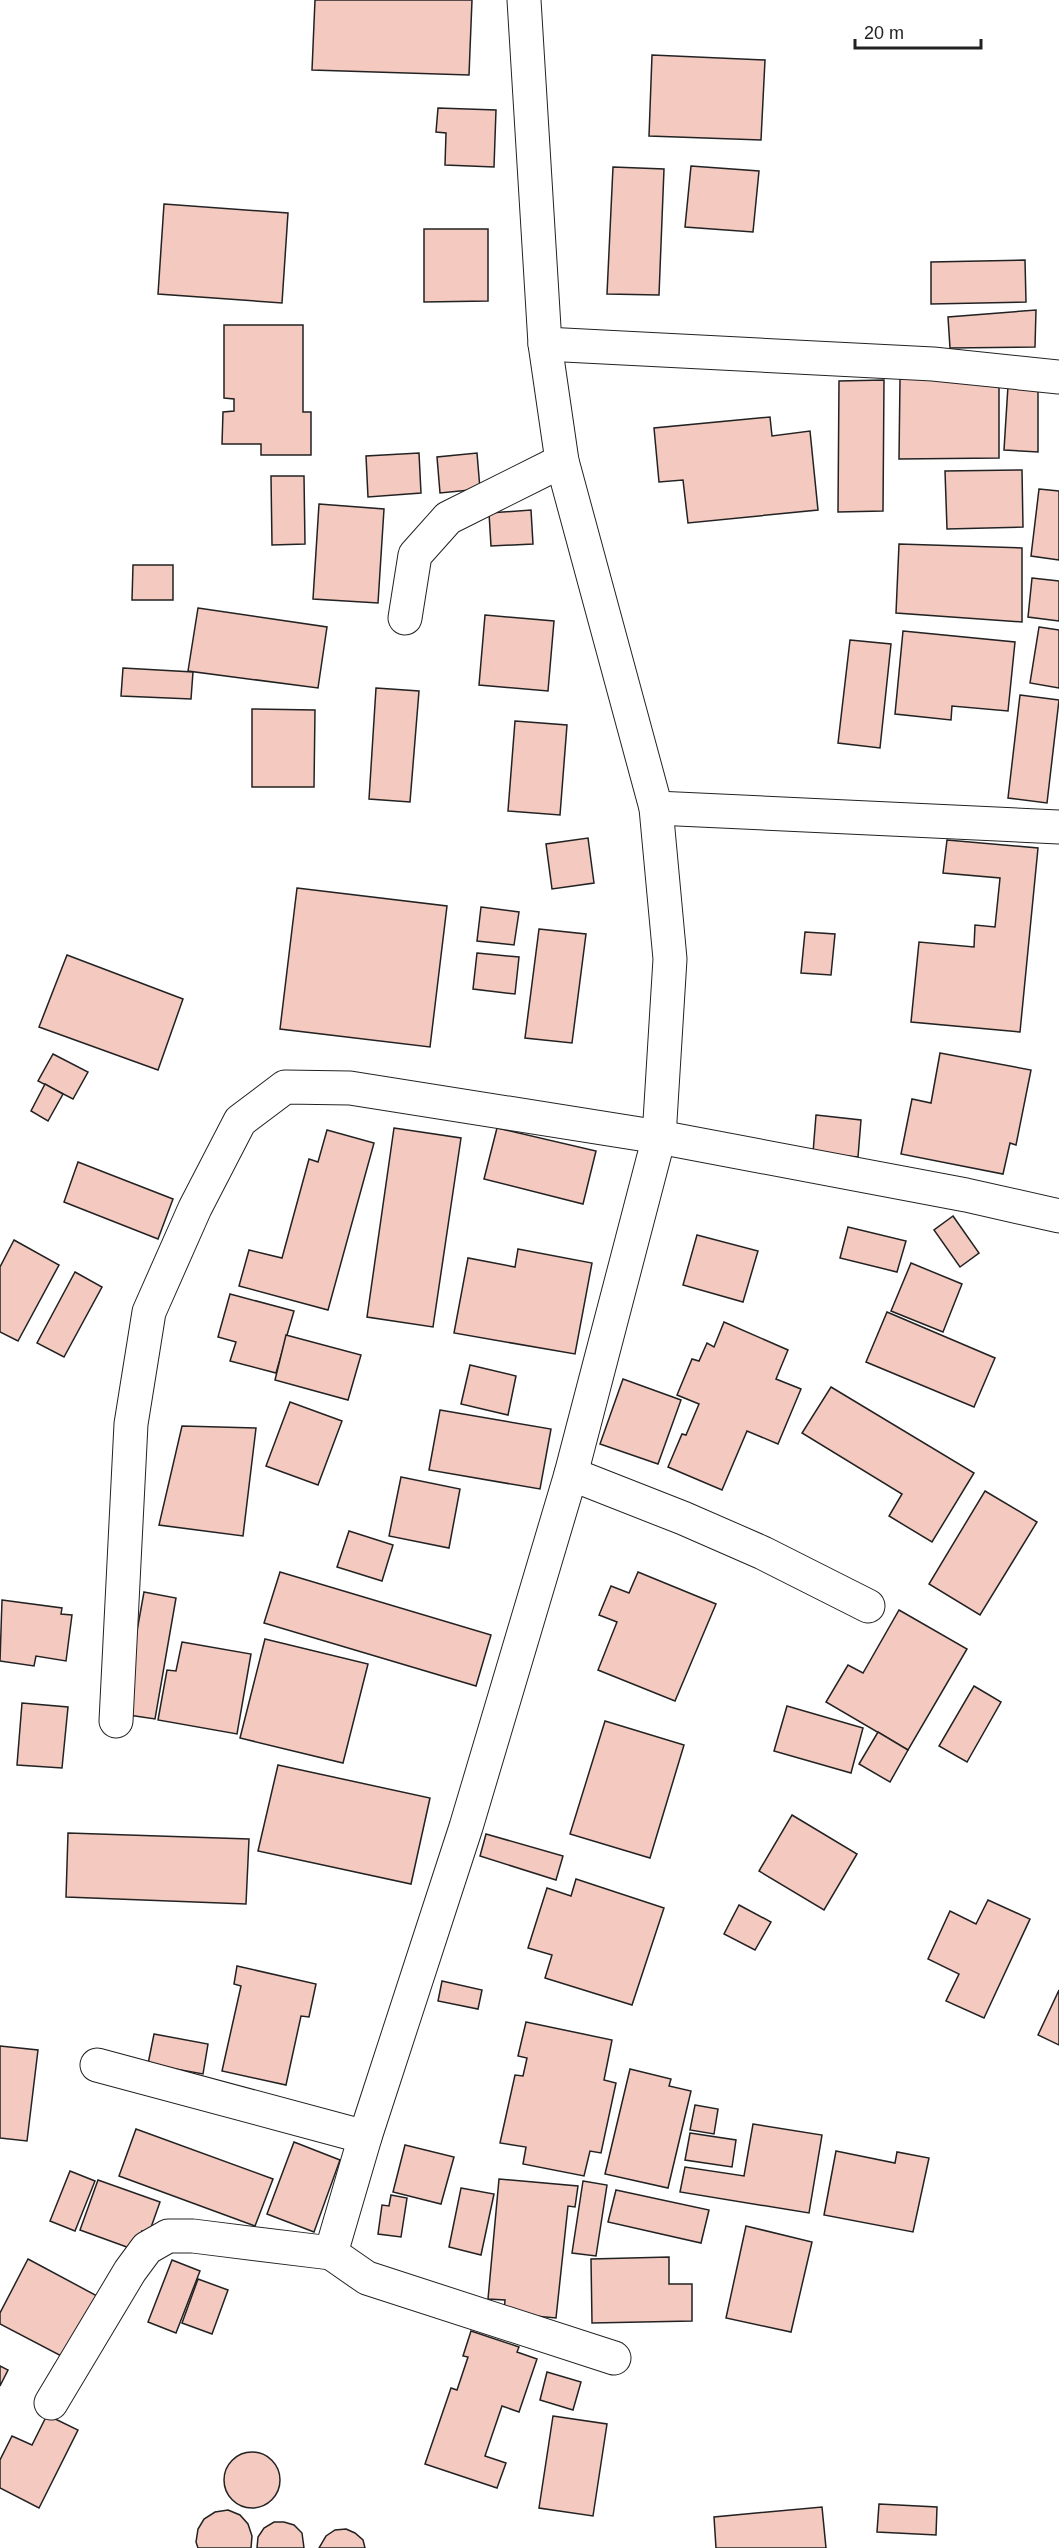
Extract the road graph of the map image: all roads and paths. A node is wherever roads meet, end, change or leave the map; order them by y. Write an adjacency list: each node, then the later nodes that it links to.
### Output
1 (524, 0): 2 (street)
2 (545, 344): 3 (street); 4 (street)
3 (1059, 377)
4 (562, 461): 5 (street); 6 (street)
5 (405, 618)
6 (656, 808): 7 (street); 8 (street)
7 (1059, 827)
8 (658, 1137): 9 (street); 10 (street); 12 (street)
9 (1059, 1216)
10 (571, 1474): 11 (street); 14 (street)
11 (868, 1606)
12 (116, 1721)
13 (97, 2065): 14 (street)
14 (365, 2137): 15 (street)
15 (331, 2253): 16 (street); 17 (street)
16 (614, 2358)
17 (51, 2403)

